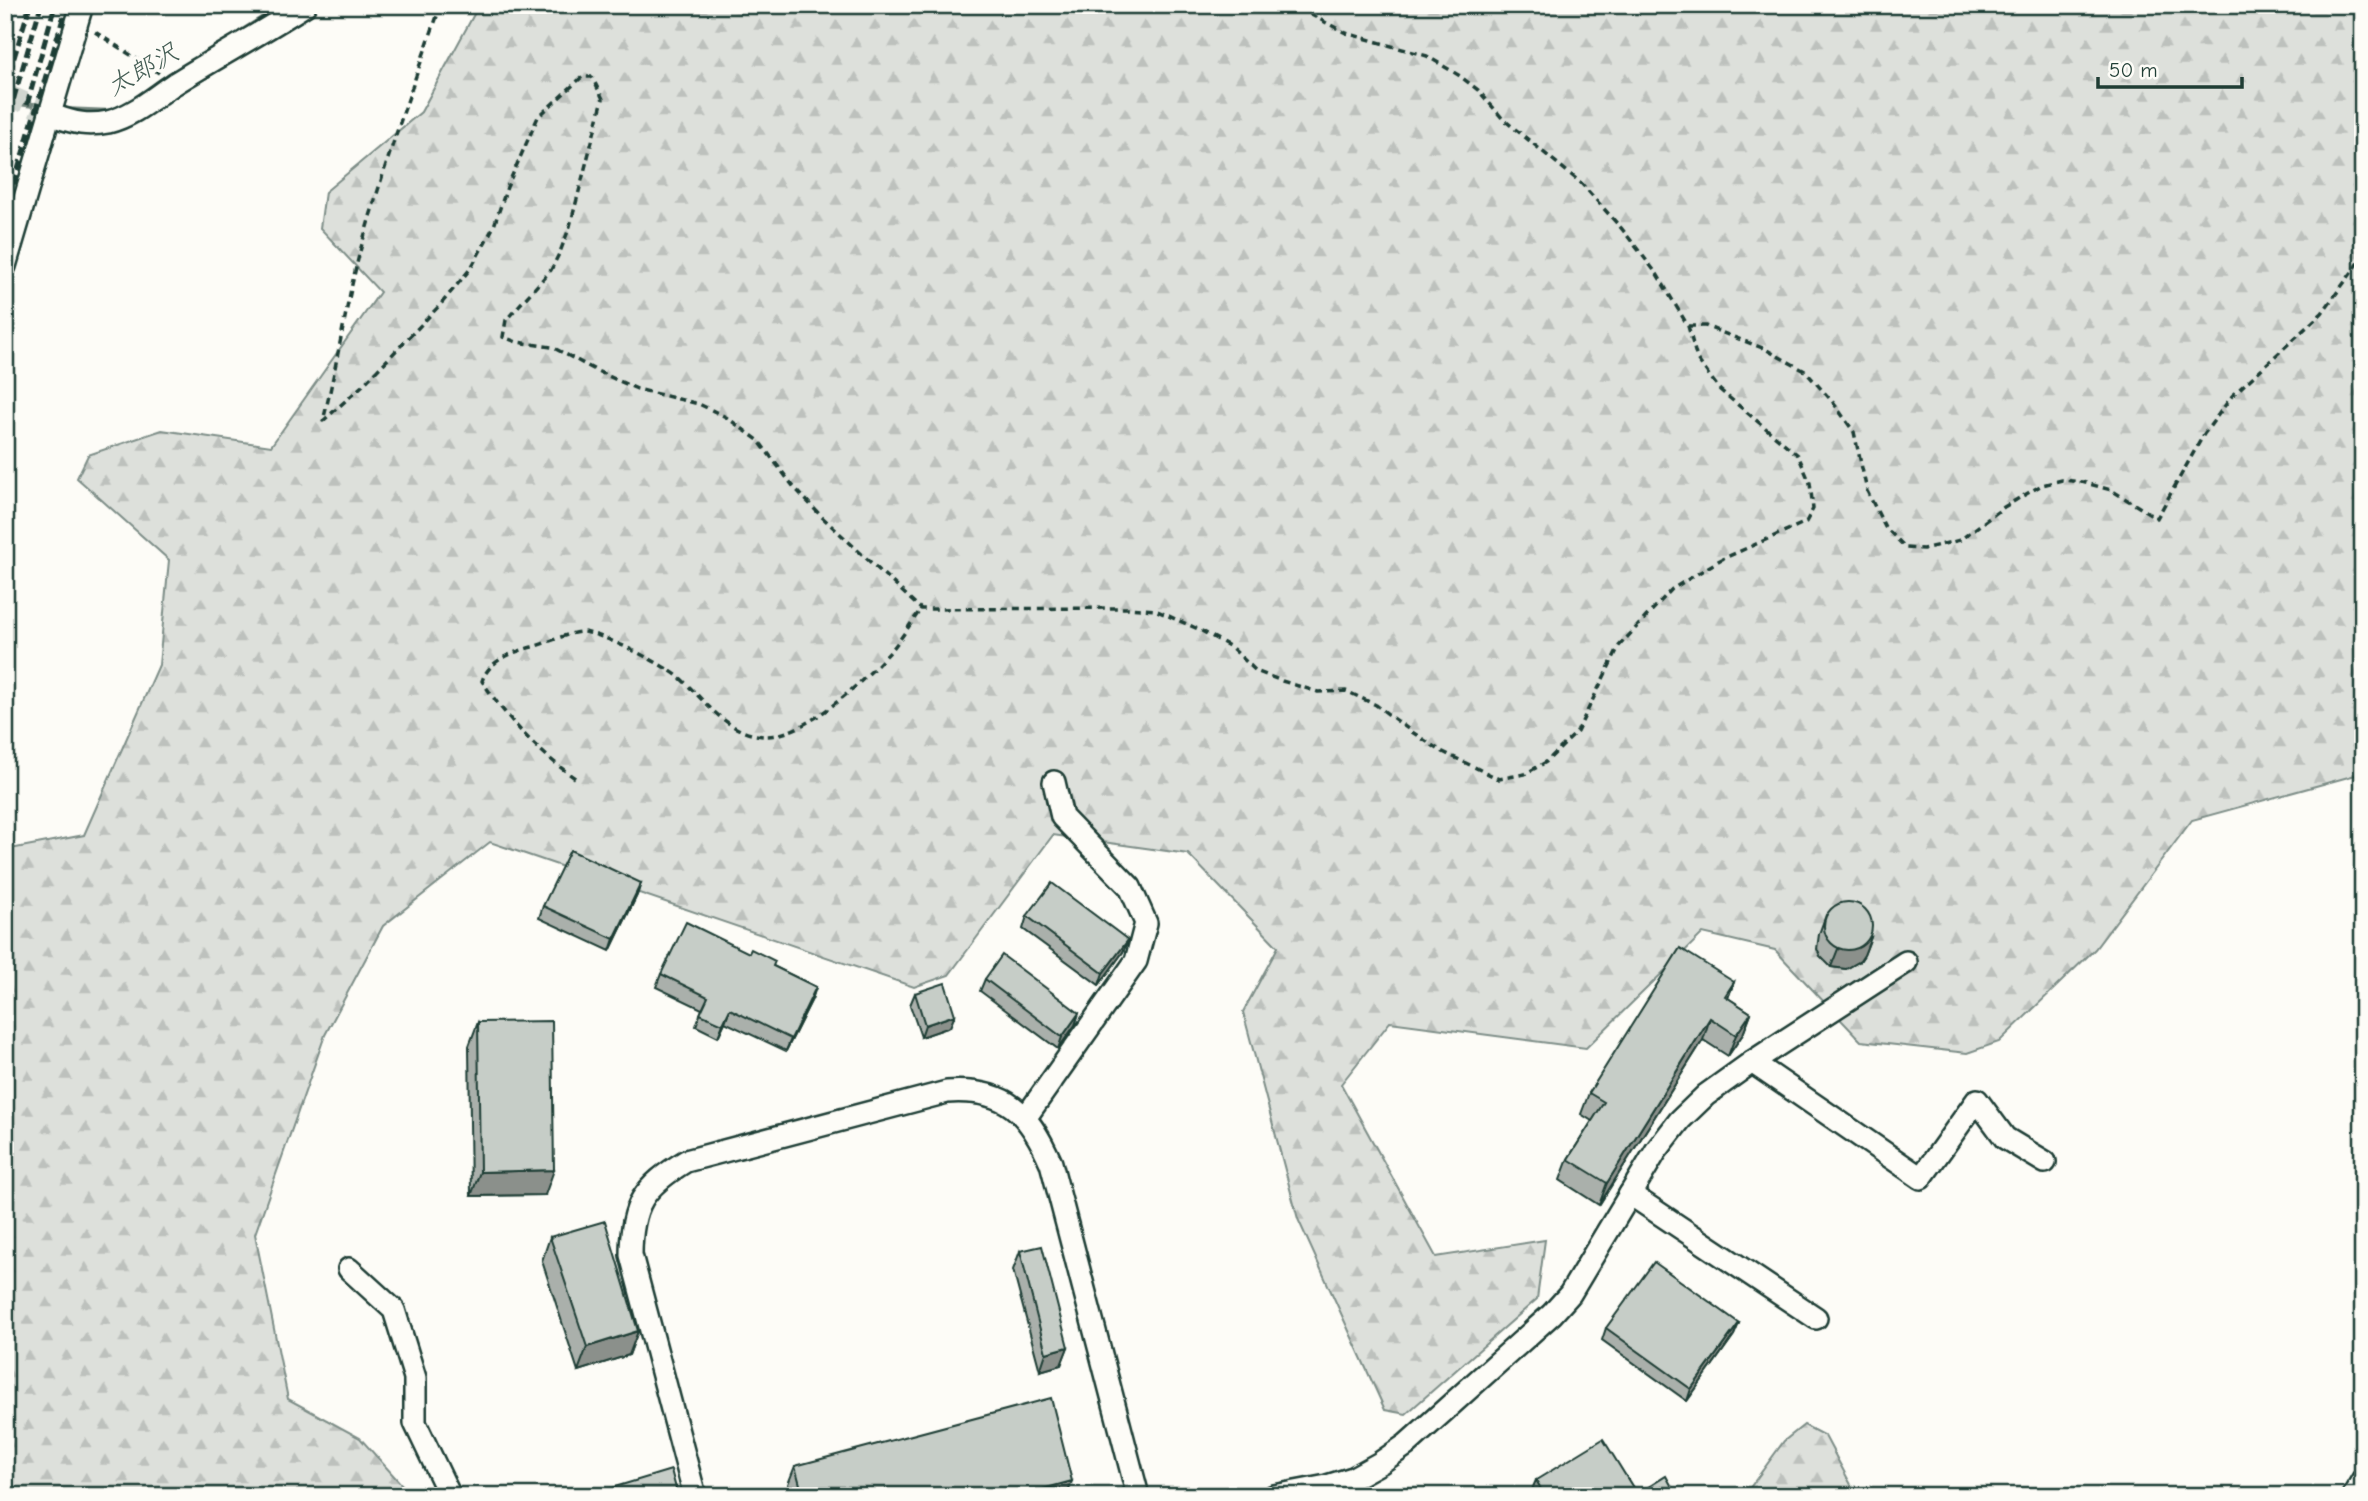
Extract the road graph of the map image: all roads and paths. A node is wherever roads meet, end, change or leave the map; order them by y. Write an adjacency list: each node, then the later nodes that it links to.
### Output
1 (305, 5): 5 (street)
2 (441, 5): 10 (path)
3 (1292, 5): 9 (path)
4 (80, 13): 5 (path); 8 (street)
5 (175, 84): 6 (street)
6 (55, 116)
7 (2363, 257): 9 (path)
8 (5, 266)
9 (1688, 326): 10 (path)
10 (921, 609): 11 (path)
11 (575, 778)
12 (1054, 782): 15 (street)
13 (1906, 962): 14 (street)
14 (1752, 1062): 16 (street); 17 (street)
15 (1026, 1116): 22 (street); 23 (street)
16 (2045, 1163)
17 (1630, 1194): 19 (street); 24 (street)
18 (349, 1269): 21 (street)
19 (1816, 1318)
20 (2363, 1479): 25 (street)
21 (450, 1496)
22 (695, 1496)
23 (1138, 1496)
24 (1275, 1496)
25 (2353, 1496)

